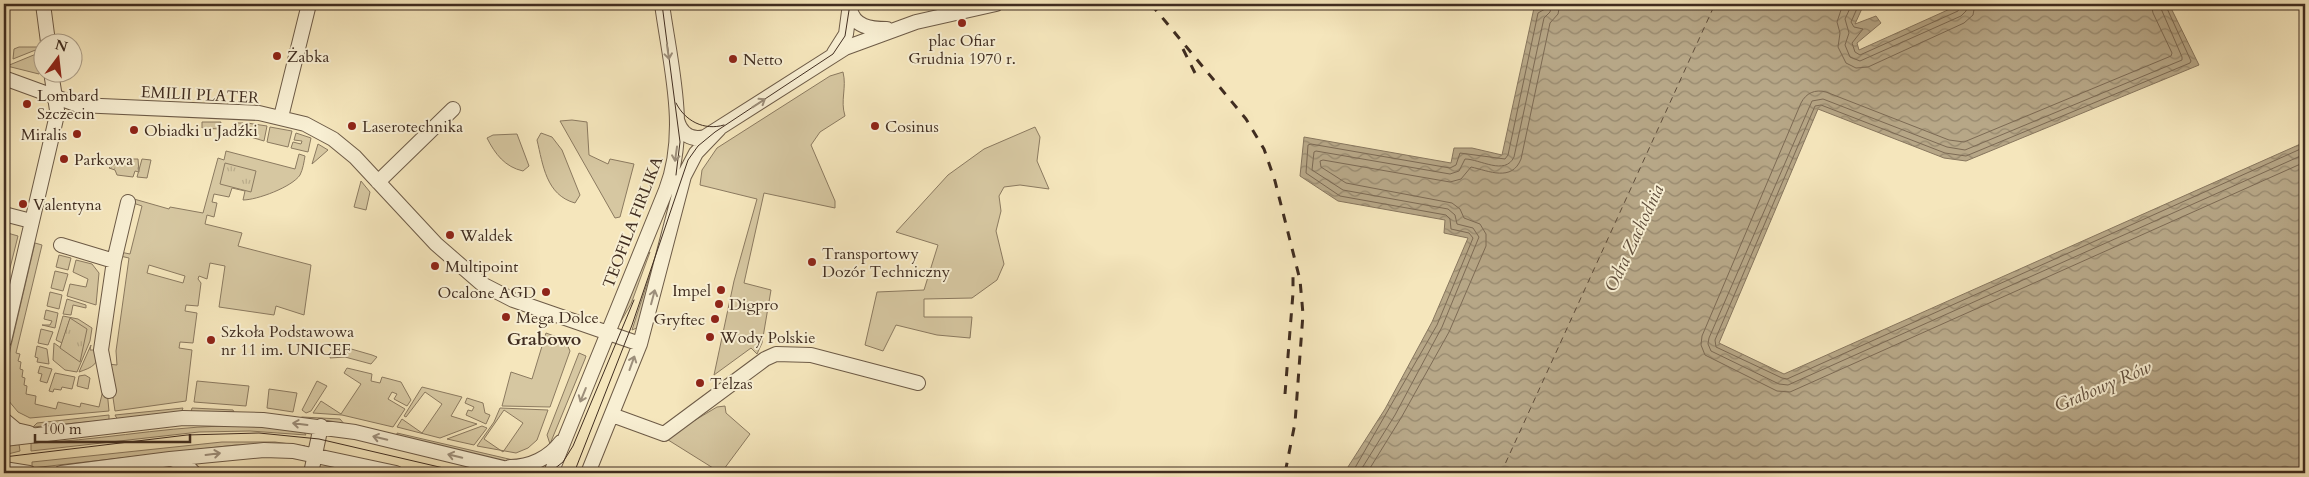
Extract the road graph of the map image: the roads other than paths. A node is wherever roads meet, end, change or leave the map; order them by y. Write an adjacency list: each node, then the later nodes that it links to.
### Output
1 (43, 4): 7 (street)
2 (309, 4): 13 (street)
3 (662, 4): 14 (street, TEOFILA FIRLIKA, one-way to 14)
4 (996, 4): 6 (street)
5 (850, 5): 6 (street); 8 (street)
6 (893, 29): 8 (street)
7 (47, 32)
8 (832, 55): 15 (street, one-way to 8)
9 (4, 78): 11 (street, EMILII PLATER)
10 (53, 82): 11 (street)
11 (56, 97): 13 (street, EMILII PLATER); 19 (street)
12 (453, 109): 16 (street)
13 (281, 117): 16 (street, EMILII PLATER)
14 (677, 117): 15 (street); 22 (street, TEOFILA FIRLIKA, one-way to 22)
15 (718, 129): 24 (street, TEOFILA FIRLIKA, one-way to 15)
16 (378, 182): 22 (street, EMILII PLATER)
17 (128, 202): 21 (street)
18 (4, 214): 19 (street)
19 (31, 221): 23 (street)
20 (61, 246): 21 (street)
21 (114, 261): 26 (street)
22 (608, 332): 24 (street); 31 (street, TEOFILA FIRLIKA, one-way to 31)
23 (4, 341)
24 (640, 344): 27 (street, TEOFILA FIRLIKA, one-way to 24)
25 (918, 384): 27 (street)
26 (108, 391)
27 (612, 415): 44 (street, TEOFILA FIRLIKA)
28 (4, 420): 30 (street)
29 (321, 426): 30 (street, one-way to 30); 33 (street); 35 (street, one-way to 29)
30 (42, 433): 32 (street)
31 (567, 433): 35 (street, TEOFILA FIRLIKA); 43 (street, TEOFILA FIRLIKA)
32 (4, 439)
33 (315, 455): 34 (street, one-way to 33); 40 (street); 41 (street)
34 (170, 458): 38 (street); 39 (street)
35 (498, 466): 42 (street)
36 (4, 469): 37 (street)
37 (29, 473)
38 (61, 473)
39 (194, 473)
40 (312, 473)
41 (396, 473)
42 (524, 473)
43 (551, 473)
44 (588, 473)

